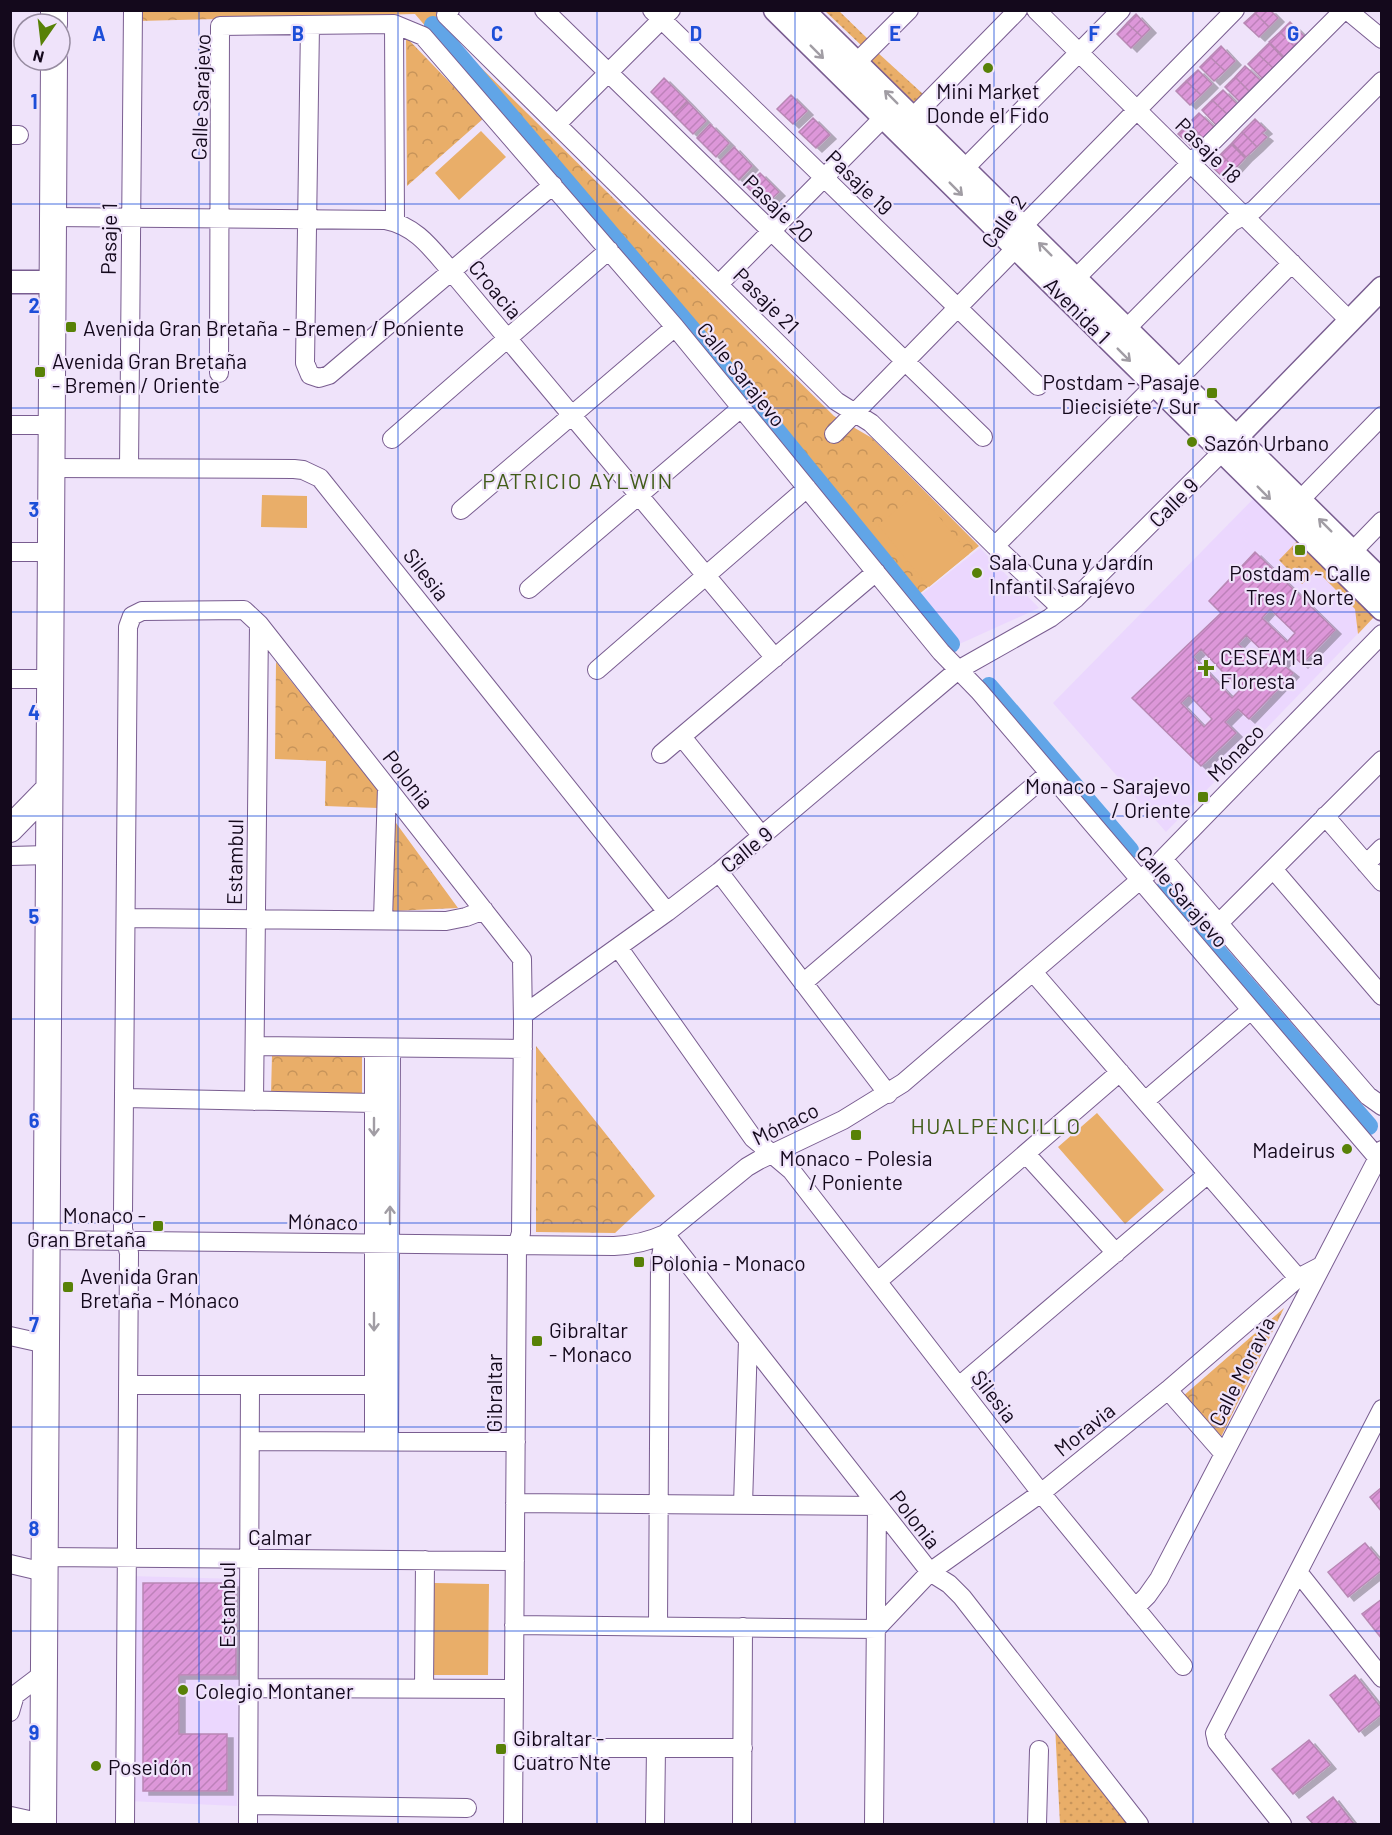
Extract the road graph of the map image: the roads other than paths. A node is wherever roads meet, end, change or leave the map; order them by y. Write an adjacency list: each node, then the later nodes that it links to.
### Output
1 (133, 10): 31 (street, Pasaje 1)
2 (544, 10): 19 (street, Pasaje 20)
3 (775, 10): 22 (street, Avenida 1, one-way to 22)
4 (909, 10): 17 (street)
5 (1018, 10): 23 (street)
6 (1036, 10): 16 (street, Pasaje 18)
7 (1121, 10): 16 (street)
8 (1235, 10): 21 (street, Calle 2)
9 (1346, 10): 15 (street); 25 (street)
10 (804, 11): 17 (street, Avenida 1)
11 (448, 13): 24 (street, Pasaje 21)
12 (662, 14): 19 (street); 27 (street, Pasaje 19)
13 (394, 24): 14 (street, Calle Sarajevo); 28 (street, Calle Sarajevo); 34 (street)
14 (310, 25): 32 (street, Calle Sarajevo); 33 (street)
15 (1382, 39)
16 (1079, 53): 21 (street, Pasaje 18); 26 (street)
17 (856, 63): 23 (street, Avenida 1, one-way to 17)
18 (54, 72): 30 (main road)
19 (609, 73): 24 (street); 35 (street, Pasaje 20)
20 (1382, 81): 29 (street)
21 (1136, 110): 25 (street, Pasaje 18); 36 (street, Calle 2)
22 (884, 117): 27 (street); 36 (street, Avenida 1, one-way to 36)
23 (912, 118): 26 (street, Avenida 1)
24 (557, 124): 43 (street, Pasaje 21)
25 (1191, 164): 29 (street, Pasaje 18); 40 (street)
26 (964, 169): 36 (street, Avenida 1)
27 (823, 177): 35 (street); 45 (street, Pasaje 19)
28 (553, 185): 37 (street, Calle Sarajevo); 39 (street)
29 (1243, 216): 38 (street, Pasaje 18); 48 (street)
30 (52, 217): 31 (street, Croacia); 42 (main road)
31 (131, 218): 32 (street, Croacia); 66 (street, Pasaje 1)
32 (219, 219): 33 (street, Croacia); 51 (street, Calle Sarajevo)
33 (307, 219): 34 (street, Croacia); 39 (street)
34 (395, 222): 39 (street, Croacia)
35 (770, 232): 43 (street); 50 (street, Pasaje 20)
36 (1019, 237): 40 (street, Avenida 1, one-way to 36); 45 (street, Calle 2); 53 (street, Avenida 1, one-way to 53)
37 (609, 250): 47 (street, Calle Sarajevo); 49 (street)
38 (1292, 263): 46 (street, Pasaje 18); 52 (street)
39 (451, 271): 49 (street, Croacia)
40 (1075, 279): 48 (street, Avenida 1)
41 (10, 282): 42 (street)
42 (52, 282): 60 (main road)
43 (719, 284): 56 (street, Pasaje 21)
44 (1382, 288): 46 (street, Calle 9)
45 (957, 308): 50 (street, Calle 2); 54 (street, Pasaje 19)
46 (1350, 321): 64 (street, Calle 9)
47 (675, 327): 55 (street, Calle Sarajevo); 57 (street)
48 (1126, 329): 52 (street, Avenida 1)
49 (508, 338): 57 (street, Croacia); 63 (street)
50 (904, 362): 56 (street, Calle 2); 62 (street, Pasaje 20)
51 (219, 373)
52 (1177, 380): 64 (street, Avenida 1)
53 (1155, 385): 64 (street, Avenida 1); 72 (street)
54 (1038, 386)
55 (741, 408): 67 (street, Calle Sarajevo); 68 (street)
56 (854, 412): 61 (street, Calle 2); 72 (street, Pasaje 21)
57 (572, 415): 68 (street, Croacia); 70 (street)
58 (1382, 416): 69 (street)
59 (10, 425): 60 (street)
60 (51, 425): 65 (main road)
61 (834, 434)
62 (983, 437)
63 (392, 438)
64 (1229, 444): 69 (street, Avenida 1); 80 (street, Calle 9); 81 (street, Avenida 1, one-way to 81)
65 (50, 468): 66 (street, Silesia); 74 (main road)
66 (129, 468): 108 (street, Silesia)
67 (807, 488): 76 (street, Calle Sarajevo); 77 (street)
68 (639, 495): 77 (street, Croacia); 79 (street)
69 (1300, 500): 75 (street, Avenida 1, one-way to 69)
70 (461, 510)
71 (1382, 521): 75 (street)
72 (995, 546): 80 (street, Pasaje 21)
73 (10, 552): 74 (street)
74 (50, 552): 88 (main road)
75 (1352, 552): 78 (street, Avenida 1)
76 (876, 572): 84 (street); 86 (street, Calle Sarajevo)
77 (706, 575): 84 (street, Croacia); 85 (street)
78 (1382, 581)
79 (529, 589)
80 (1062, 609): 86 (street, Calle 9)
81 (1382, 609)
82 (259, 624): 93 (street, Polonia); 109 (street); 110 (street, Estambul)
83 (1382, 634): 101 (street, Mónaco)
84 (775, 658): 89 (street)
85 (597, 670)
86 (958, 670): 92 (street, Calle Sarajevo); 97 (street, Calle 9)
87 (10, 679): 88 (street)
88 (49, 679): 94 (main road)
89 (682, 737): 90 (street); 97 (street)
90 (661, 754)
91 (1382, 760): 95 (street)
92 (1049, 773): 105 (street, Calle Sarajevo); 116 (street)
93 (387, 787): 107 (street, Polonia); 111 (street)
94 (48, 790): 96 (main road); 99 (main road)
95 (1325, 816): 102 (street); 103 (street)
96 (10, 829)
97 (762, 836): 104 (street, Calle 9)
98 (1382, 848): 102 (street)
99 (48, 855): 100 (street); 135 (main road)
100 (10, 856)
101 (1163, 859): 105 (street, Mónaco); 112 (street)
102 (1366, 864): 106 (street)
103 (1273, 869): 112 (street); 117 (street)
104 (719, 872): 108 (street, Calle 9); 116 (street)
105 (1140, 881): 115 (street, Mónaco); 118 (street, Calle Sarajevo)
106 (1382, 882)
107 (484, 909): 111 (street); 114 (street, Polonia)
108 (667, 912): 113 (street, Calle 9)
109 (126, 918): 110 (street); 126 (street)
110 (256, 919): 111 (street); 120 (street, Estambul)
111 (383, 920)
112 (1219, 923): 129 (street)
113 (618, 947): 119 (street, Calle 9); 130 (street, Silesia)
114 (523, 963): 119 (street, Gibraltar)
115 (1034, 972): 123 (street); 124 (street, Mónaco)
116 (803, 983): 124 (street)
117 (1382, 996)
118 (1251, 1010): 128 (street); 132 (street, Calle Sarajevo)
119 (523, 1015): 122 (street, Gibraltar)
120 (255, 1046): 121 (street); 127 (street, Estambul)
121 (382, 1048): 122 (street); 125 (street)
122 (523, 1049): 138 (street, Gibraltar)
123 (1120, 1072): 128 (street); 131 (street)
124 (888, 1094): 130 (street, Mónaco)
125 (380, 1096): 127 (street); 137 (street)
126 (124, 1098): 127 (street); 136 (street)
127 (254, 1101)
128 (1145, 1101): 133 (street)
129 (1382, 1106)
130 (772, 1153): 134 (street, Mónaco); 142 (street, Silesia)
131 (1026, 1154): 139 (street); 142 (street)
132 (1380, 1157): 140 (street, Calle Moravia)
133 (1208, 1174): 139 (street); 141 (street)
134 (665, 1233): 138 (street, Mónaco); 144 (street, Polonia); 158 (street)
135 (46, 1240): 136 (street, Mónaco); 145 (main road)
136 (126, 1241): 137 (street, Mónaco); 146 (street)
137 (382, 1245): 138 (street, Mónaco); 147 (street, one-way to 147); 153 (street)
138 (517, 1246): 154 (street, Gibraltar)
139 (1116, 1253): 149 (street)
140 (1321, 1266): 141 (street, Moravia); 155 (street, Calle Moravia)
141 (1298, 1278): 150 (street, Moravia)
142 (878, 1281): 149 (street, Silesia)
143 (10, 1336): 145 (street)
144 (748, 1340): 159 (street); 160 (street, Polonia)
145 (46, 1344): 166 (main road)
146 (128, 1385): 148 (street); 161 (street)
147 (374, 1385): 148 (street); 153 (street)
148 (250, 1386): 152 (street, Estambul)
149 (959, 1386): 156 (street, Silesia)
150 (1168, 1390): 155 (street); 156 (street, Moravia)
151 (1382, 1409): 168 (street)
152 (250, 1441): 153 (street); 162 (street, Estambul)
153 (381, 1441): 154 (street)
154 (516, 1442): 157 (street, Gibraltar)
155 (1224, 1454): 169 (street, Calle Moravia)
156 (1041, 1493): 167 (street, Moravia); 169 (street, Silesia)
157 (515, 1503): 158 (street); 164 (street, Gibraltar)
158 (659, 1504): 159 (street); 171 (street)
159 (743, 1504): 160 (street)
160 (877, 1506): 167 (street, Polonia); 173 (street)
161 (127, 1557): 162 (street, Calmar); 166 (street, Calmar); 191 (street)
162 (249, 1558): 163 (street, Calmar); 177 (street, Estambul)
163 (425, 1560): 164 (street, Calmar); 178 (street)
164 (515, 1561): 170 (street, Gibraltar)
165 (10, 1564): 166 (street, Calmar)
166 (44, 1564): 175 (main road)
167 (930, 1572): 173 (street, Moravia); 198 (street, Polonia)
168 (1298, 1572): 176 (street); 199 (street)
169 (1135, 1608): 174 (street, Silesia)
170 (514, 1625): 171 (street); 179 (street, Gibraltar)
171 (658, 1626): 172 (street)
172 (743, 1627): 173 (street); 183 (street)
173 (876, 1629): 196 (street)
174 (1182, 1666)
175 (44, 1673): 180 (street); 190 (main road)
176 (1382, 1678)
177 (248, 1688): 178 (street); 185 (street, Estambul)
178 (424, 1689): 179 (street)
179 (514, 1689): 181 (street, Gibraltar)
180 (10, 1712)
181 (514, 1748): 182 (street); 193 (street, Gibraltar)
182 (656, 1748): 183 (street); 194 (street)
183 (742, 1748): 195 (street)
184 (1039, 1750): 197 (street)
185 (248, 1805): 187 (street); 192 (street, Estambul)
186 (467, 1808): 187 (street)
187 (360, 1815)
188 (10, 1820): 189 (main road)
189 (28, 1824)
190 (43, 1824)
191 (125, 1824)
192 (248, 1824)
193 (513, 1824)
194 (656, 1824)
195 (742, 1824)
196 (874, 1824)
197 (1037, 1824)
198 (1139, 1824)
199 (1282, 1824)

